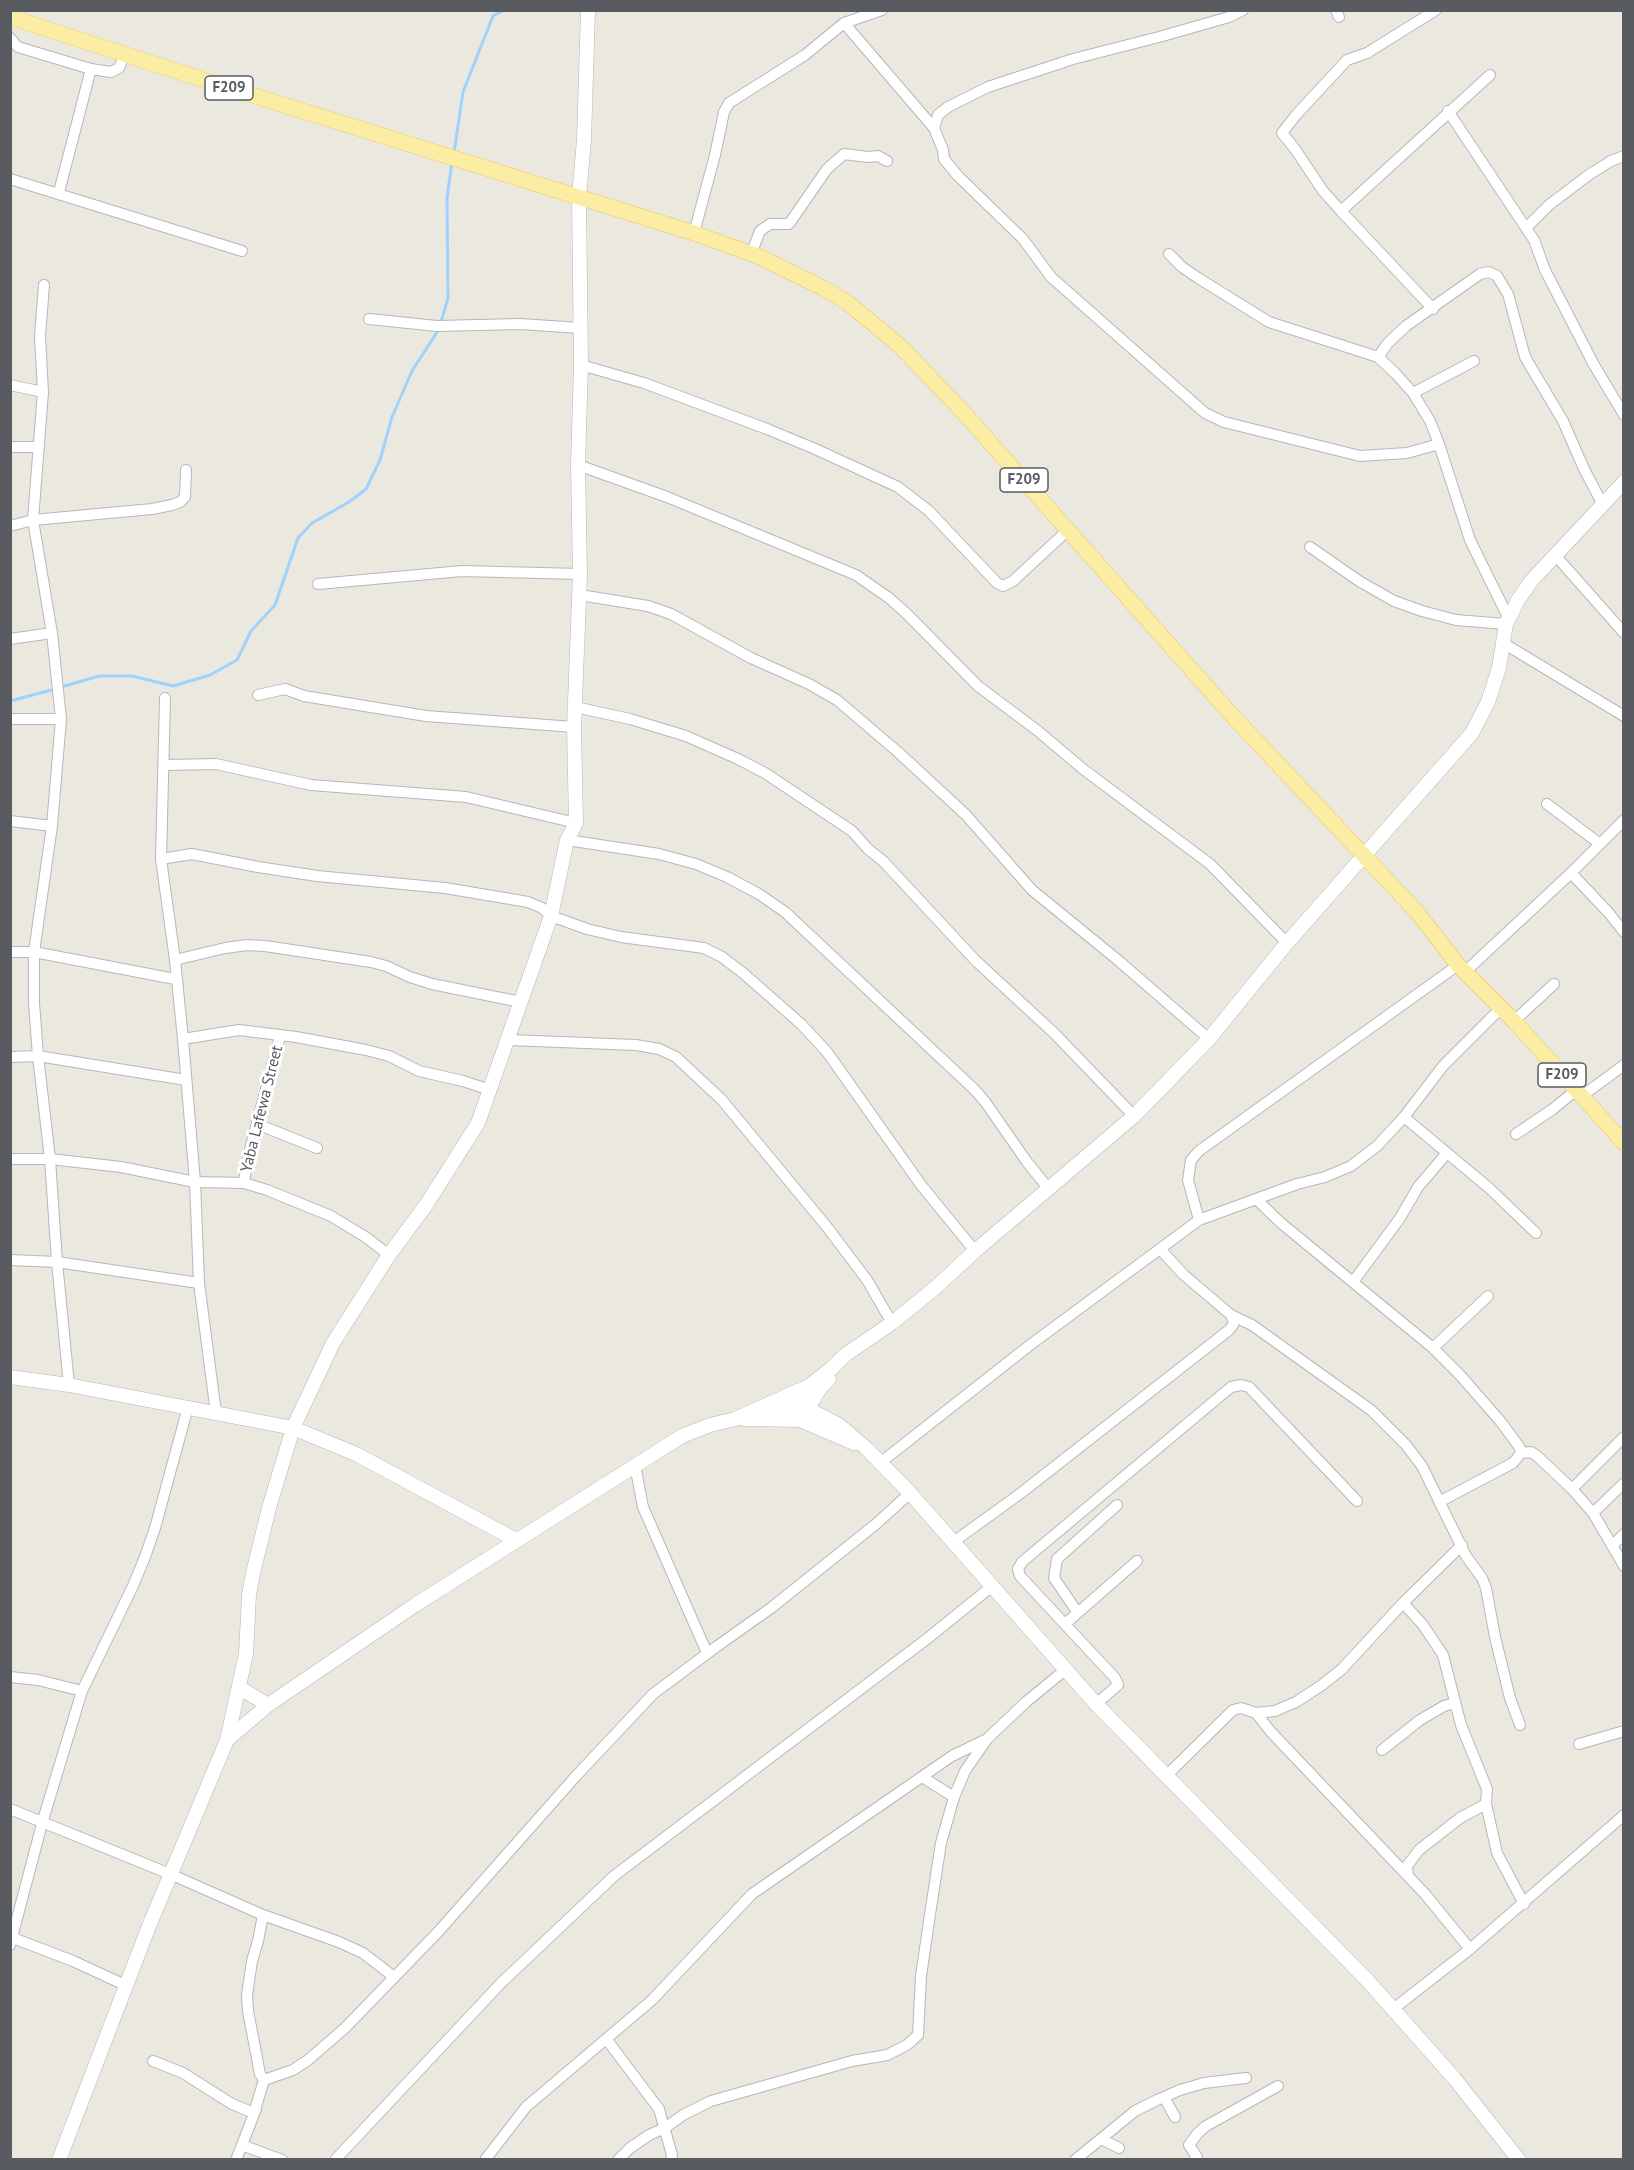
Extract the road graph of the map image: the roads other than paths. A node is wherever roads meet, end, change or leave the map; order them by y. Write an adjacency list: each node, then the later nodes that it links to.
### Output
1 (588, 10): 17 (street)
2 (882, 10): 6 (street)
3 (1243, 10): 12 (street)
4 (1436, 10): 18 (street)
5 (10, 17): 8 (main road, F209)
6 (844, 23): 12 (street); 20 (street)
7 (10, 38): 9 (street)
8 (125, 54): 9 (street); 17 (main road, F209)
9 (91, 69): 16 (street)
10 (1490, 75): 11 (street)
11 (1449, 111): 18 (street); 19 (street)
12 (934, 128): 35 (street)
13 (1623, 156): 19 (street)
14 (887, 161): 22 (street)
15 (10, 179): 16 (street)
16 (59, 192): 21 (street)
17 (579, 197): 20 (main road, F209); 27 (street)
18 (1341, 211): 25 (street)
19 (1526, 228): 34 (street)
20 (694, 233): 22 (main road, F209)
21 (242, 251)
22 (751, 254): 44 (main road, F209)
23 (1169, 254): 28 (street)
24 (44, 285): 32 (street)
25 (1433, 309): 28 (street); 41 (street)
26 (369, 320): 27 (street)
27 (581, 328): 30 (street)
28 (1378, 357): 33 (street)
29 (1474, 361): 33 (street)
30 (581, 365): 38 (street); 44 (street)
31 (10, 386): 32 (street)
32 (43, 392): 37 (street)
33 (1413, 393): 35 (street)
34 (1623, 416)
35 (1439, 444): 50 (street)
36 (10, 447): 37 (street)
37 (39, 447): 42 (street)
38 (578, 465): 47 (street); 75 (street)
39 (186, 470): 42 (street)
40 (1623, 482): 41 (street)
41 (1603, 505): 46 (street)
42 (33, 520): 43 (street); 51 (street)
43 (10, 526)
44 (1068, 530): 70 (main road, F209)
45 (1310, 547): 50 (street)
46 (1556, 555): 50 (street); 52 (street)
47 (580, 574): 48 (street); 49 (street)
48 (318, 584)
49 (580, 595): 57 (street); 87 (street)
50 (1507, 620): 54 (street)
51 (52, 633): 53 (street); 60 (street)
52 (1623, 633)
53 (10, 639)
54 (1503, 643): 58 (street); 70 (street)
55 (258, 695): 61 (street)
56 (165, 698): 62 (street)
57 (574, 707): 61 (street); 95 (street)
58 (1623, 716)
59 (10, 719): 60 (street)
60 (61, 719): 67 (street)
61 (574, 727): 66 (street)
62 (164, 765): 66 (street); 71 (street)
63 (1547, 804): 69 (street)
64 (1623, 820): 69 (street)
65 (10, 821): 67 (street)
66 (576, 823): 68 (street)
67 (52, 826): 77 (street)
68 (567, 840): 73 (street); 106 (street)
69 (1600, 844): 72 (street)
70 (1363, 855): 75 (street); 79 (main road, F209)
71 (160, 859): 73 (street); 78 (street)
72 (1571, 873): 74 (street); 79 (street)
73 (551, 916): 82 (street); 111 (street)
74 (1623, 932)
75 (1287, 943): 87 (street)
76 (10, 952): 77 (street)
77 (34, 952): 80 (street); 89 (street)
78 (175, 960): 80 (street); 82 (street)
79 (1462, 968): 83 (main road, F209); 108 (street)
80 (175, 979): 86 (street)
81 (1554, 984): 84 (street)
82 (521, 1002): 88 (street)
83 (1500, 1009): 84 (main road, F209); 96 (street)
84 (1514, 1021): 94 (main road, F209)
85 (280, 1036): 86 (street); 93 (street); 97 (street, Yaba Lafewa Street)
86 (183, 1039): 92 (street)
87 (1209, 1039): 95 (street)
88 (508, 1040): 93 (street); 119 (street)
89 (38, 1056): 90 (street); 92 (street); 103 (street)
90 (10, 1057)
91 (1623, 1065): 94 (street)
92 (186, 1080): 104 (street)
93 (490, 1090): 112 (street)
94 (1579, 1093): 98 (street); 99 (main road, F209)
95 (1134, 1116): 106 (street)
96 (1404, 1117): 101 (street); 107 (street)
97 (257, 1124): 100 (street); 105 (street, Yaba Lafewa Street)
98 (1516, 1134)
99 (1623, 1143)
100 (317, 1148)
101 (1447, 1153): 109 (street); 115 (street)
102 (10, 1159): 103 (street)
103 (50, 1159): 104 (street); 114 (street)
104 (195, 1182): 105 (street); 116 (street)
105 (244, 1183): 112 (street)
106 (1048, 1188): 111 (street)
107 (1256, 1199): 108 (street); 115 (street)
108 (1199, 1220): 110 (street)
109 (1536, 1233)
110 (1160, 1249): 118 (street); 134 (street)
111 (975, 1251): 119 (street)
112 (389, 1255): 130 (street)
113 (10, 1260): 114 (street)
114 (57, 1262): 116 (street); 122 (street)
115 (1353, 1282): 120 (street)
116 (199, 1283): 126 (street)
117 (1488, 1296): 120 (street)
118 (1231, 1315): 140 (street); 145 (street)
119 (892, 1323): 123 (street)
120 (1433, 1348): 133 (street)
121 (10, 1377): 122 (street)
122 (69, 1385): 124 (street)
123 (815, 1386): 125 (street); 127 (street); 129 (street)
124 (188, 1407): 126 (street); 158 (street)
125 (755, 1410): 127 (street); 128 (street)
126 (216, 1413): 130 (street)
127 (799, 1414): 128 (street); 129 (street); 132 (street)
128 (735, 1419): 135 (street)
129 (839, 1425): 132 (street)
130 (293, 1428): 144 (street); 157 (street)
131 (1623, 1437): 137 (street)
132 (867, 1449): 134 (street)
133 (1521, 1453): 137 (street); 140 (street)
134 (880, 1463): 138 (street)
135 (635, 1465): 144 (street); 154 (street)
136 (1623, 1483): 142 (street)
137 (1572, 1489): 142 (street)
138 (910, 1493): 145 (street); 154 (street)
139 (1357, 1501): 153 (street)
140 (1439, 1502): 146 (street)
141 (1118, 1505): 152 (street)
142 (1593, 1513): 147 (street)
143 (1623, 1534): 147 (street)
144 (516, 1540): 161 (street)
145 (952, 1543): 150 (street)
146 (1462, 1545): 151 (street); 163 (street)
147 (1612, 1546): 149 (street)
148 (1137, 1561): 152 (street)
149 (1623, 1566)
150 (991, 1587): 155 (street); 200 (street)
151 (1403, 1603): 159 (street); 162 (street)
152 (1078, 1613): 153 (street)
153 (1065, 1624): 160 (street)
154 (707, 1653): 182 (street)
155 (1065, 1670): 160 (street); 165 (street)
156 (10, 1677): 158 (street)
157 (240, 1688): 161 (street); 166 (street)
158 (82, 1691): 175 (street)
159 (1455, 1703): 168 (street); 172 (street)
160 (1096, 1704): 169 (street)
161 (268, 1705): 166 (street)
162 (1256, 1713): 169 (street); 177 (street)
163 (1520, 1725)
164 (1623, 1731): 167 (street)
165 (987, 1739): 170 (street); 171 (street)
166 (227, 1740): 176 (street)
167 (1579, 1744)
168 (1382, 1750)
169 (1166, 1776): 184 (street)
170 (922, 1777): 171 (street); 185 (street)
171 (954, 1797): 193 (street)
172 (1486, 1804): 177 (street); 178 (street)
173 (10, 1809): 175 (street)
174 (1623, 1815): 178 (street)
175 (42, 1821): 176 (street); 180 (street)
176 (170, 1874): 179 (street); 183 (street)
177 (1408, 1876): 181 (street)
178 (1524, 1904): 181 (street)
179 (263, 1915): 182 (street); 188 (street)
180 (12, 1942): 183 (street)
181 (1470, 1949): 184 (street)
182 (394, 1977): 188 (street)
183 (125, 1985): 197 (street)
184 (1392, 2010): 206 (street)
185 (607, 2040): 193 (street); 201 (street)
186 (153, 2061): 191 (street)
187 (1246, 2078): 190 (street)
188 (264, 2080): 191 (street)
189 (1278, 2086): 205 (street)
190 (1164, 2097): 192 (street); 194 (street)
191 (254, 2113): 195 (street)
192 (1175, 2117)
193 (665, 2128): 202 (street); 203 (street)
194 (1101, 2139): 196 (street); 204 (street)
195 (242, 2145): 198 (street); 199 (street)
196 (1119, 2148)
197 (59, 2160)
198 (236, 2160)
199 (282, 2160)
200 (335, 2160)
201 (485, 2160)
202 (618, 2160)
203 (671, 2160)
204 (1075, 2160)
205 (1194, 2160)
206 (1519, 2160)

